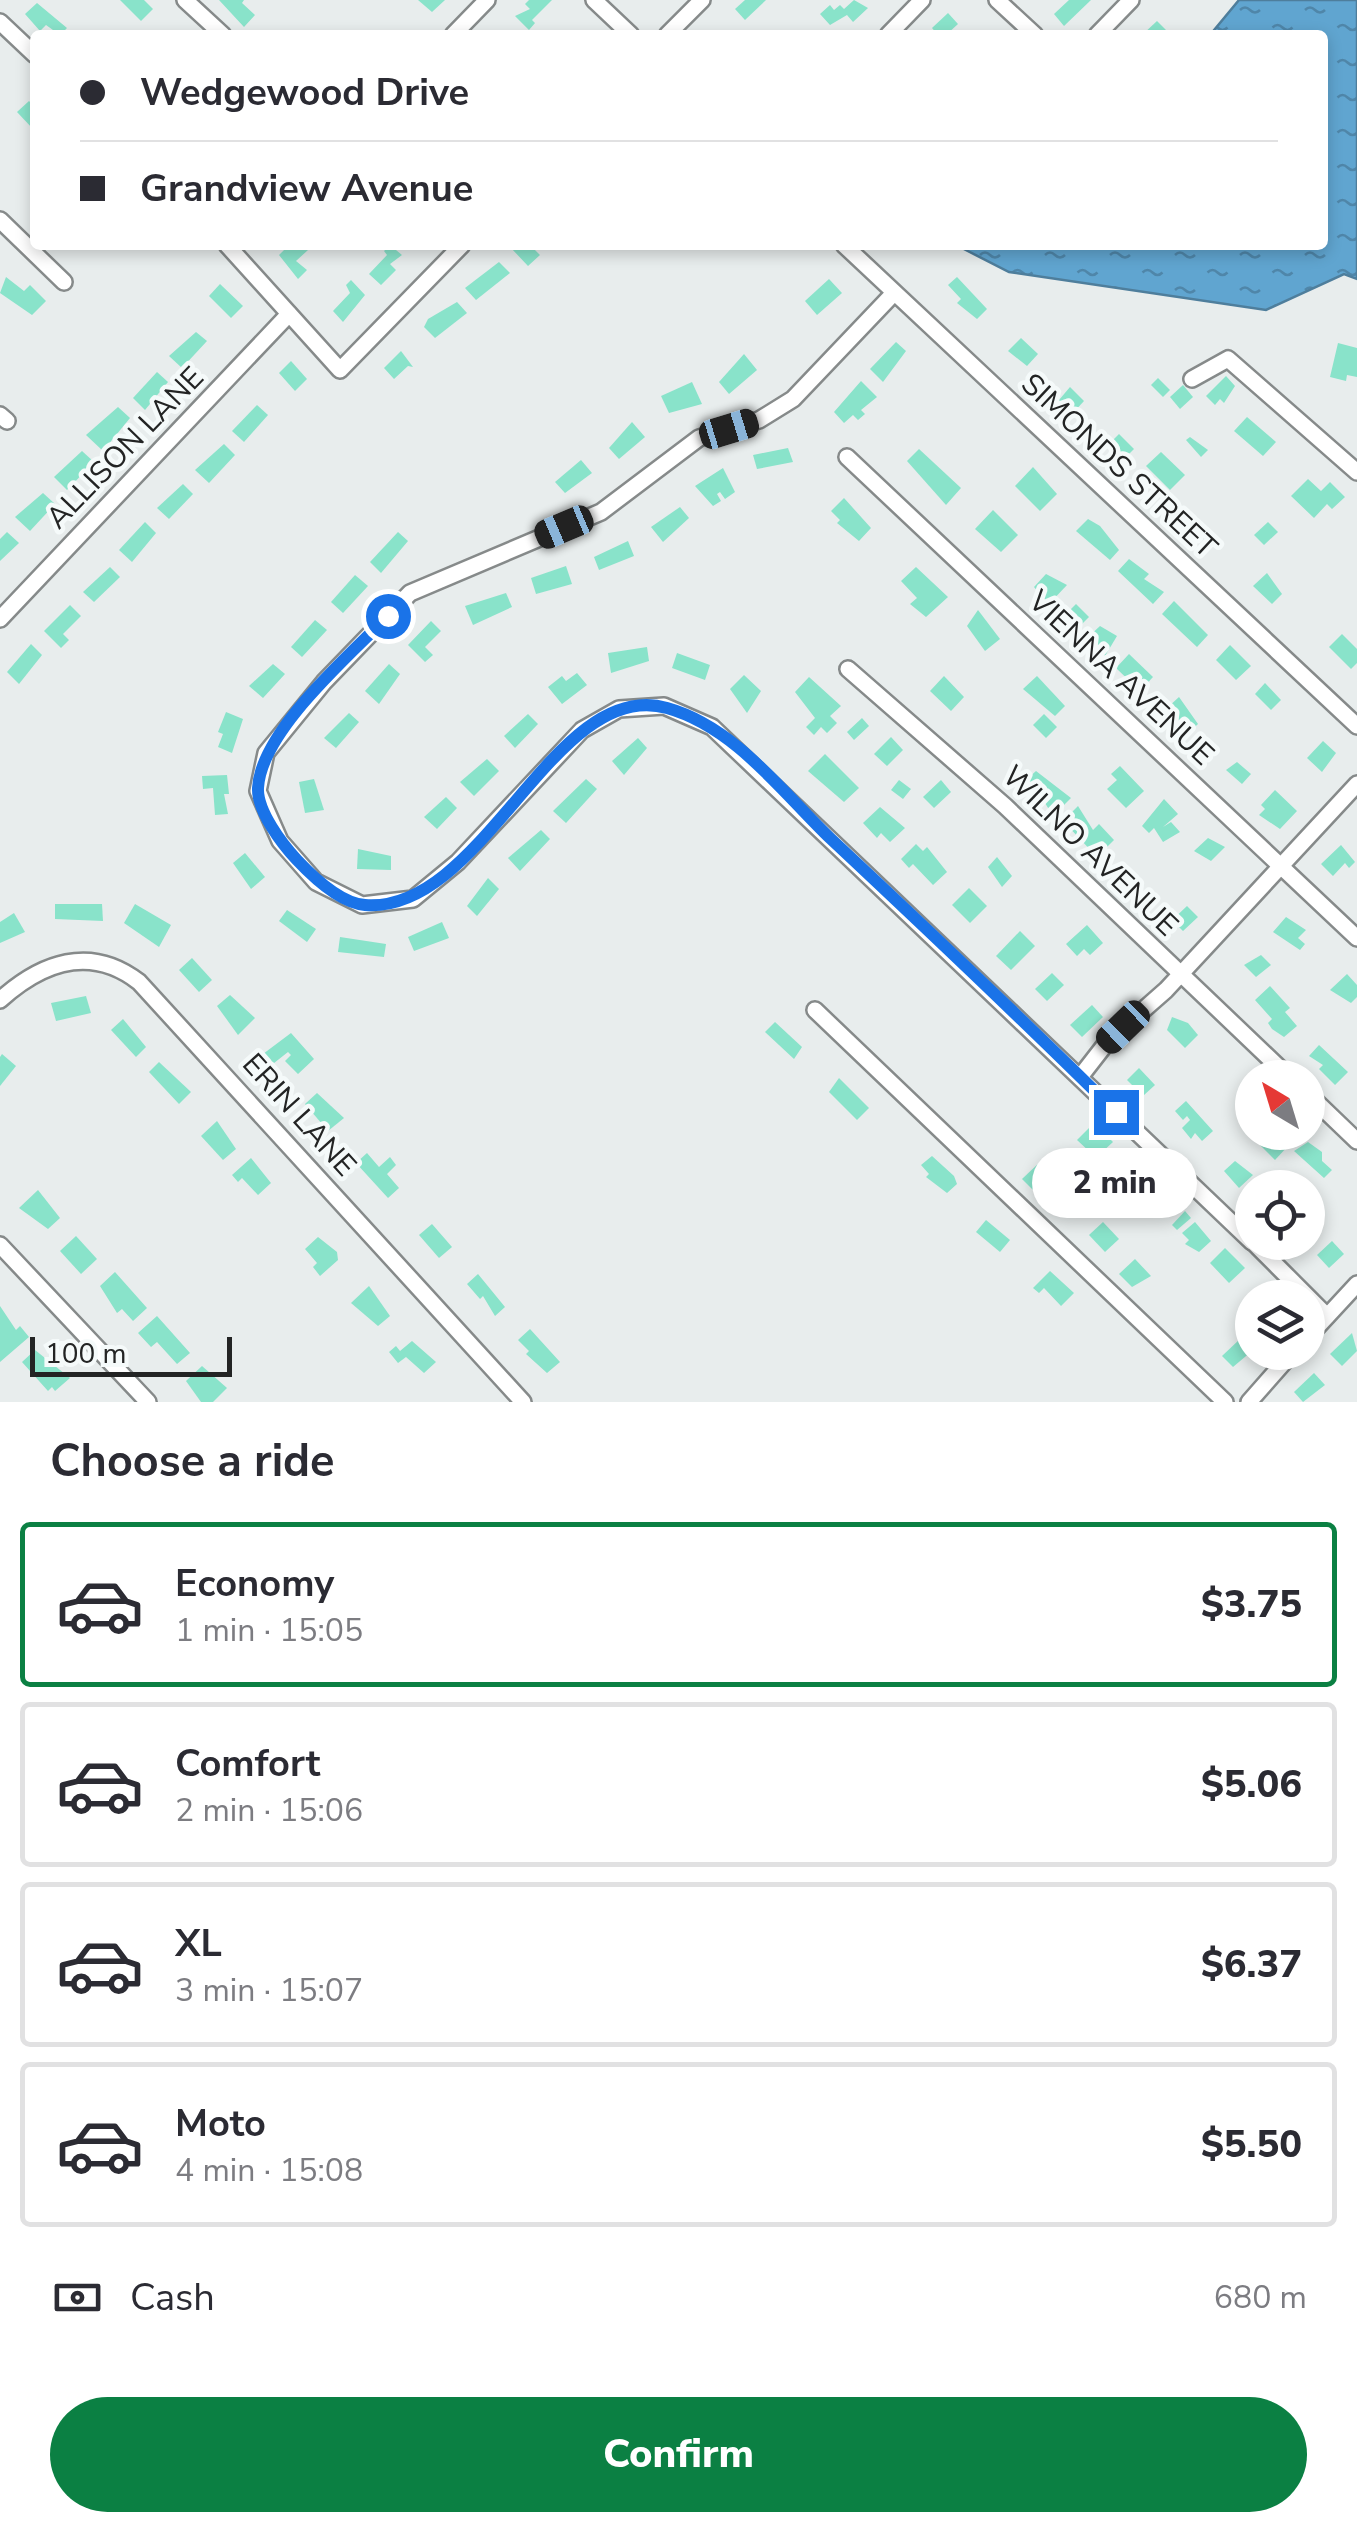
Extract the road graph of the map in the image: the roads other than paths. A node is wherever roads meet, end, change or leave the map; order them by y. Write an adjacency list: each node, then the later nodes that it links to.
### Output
1 (185, 0): 9 (street)
2 (487, 0): 10 (street)
3 (594, 0): 11 (street)
4 (702, 0): 12 (street)
5 (922, 0): 13 (street)
6 (997, 0): 14 (street)
7 (1131, 0): 15 (street)
8 (0, 22): 16 (street)
9 (218, 30)
10 (458, 30)
11 (626, 30)
12 (672, 30)
13 (893, 30)
14 (1030, 30)
15 (1102, 30)
16 (30, 50)
17 (0, 220): 18 (street)
18 (30, 249)
19 (31, 250): 23 (street)
20 (238, 250): 25 (street)
21 (457, 250): 25 (street)
22 (849, 250): 24 (street, SIMONDS STREET)
23 (64, 282)
24 (894, 294): 31 (street, SIMONDS STREET); 39 (street)
25 (290, 314): 29 (street, ALLISON LANE)
26 (1192, 380): 28 (street)
27 (847, 457): 33 (street, VIENNA AVENUE)
28 (1357, 472)
29 (0, 618)
30 (848, 669): 35 (street, WILNO AVENUE)
31 (1357, 726)
32 (1357, 784): 33 (street)
33 (1280, 866): 34 (street, VIENNA AVENUE); 35 (street)
34 (1357, 938)
35 (1180, 974): 38 (street, WILNO AVENUE); 39 (street)
36 (0, 1000): 49 (street, ERIN LANE)
37 (815, 1010): 50 (street)
38 (1271, 1060)
39 (1080, 1076): 42 (street)
40 (1325, 1110): 41 (street)
41 (1357, 1141)
42 (1235, 1225)
43 (0, 1245): 48 (street)
44 (1271, 1260): 46 (street)
45 (1357, 1284): 46 (street)
46 (1327, 1316)
47 (1277, 1370): 51 (street)
48 (148, 1402)
49 (523, 1402)
50 (1225, 1402)
51 (1248, 1402)

